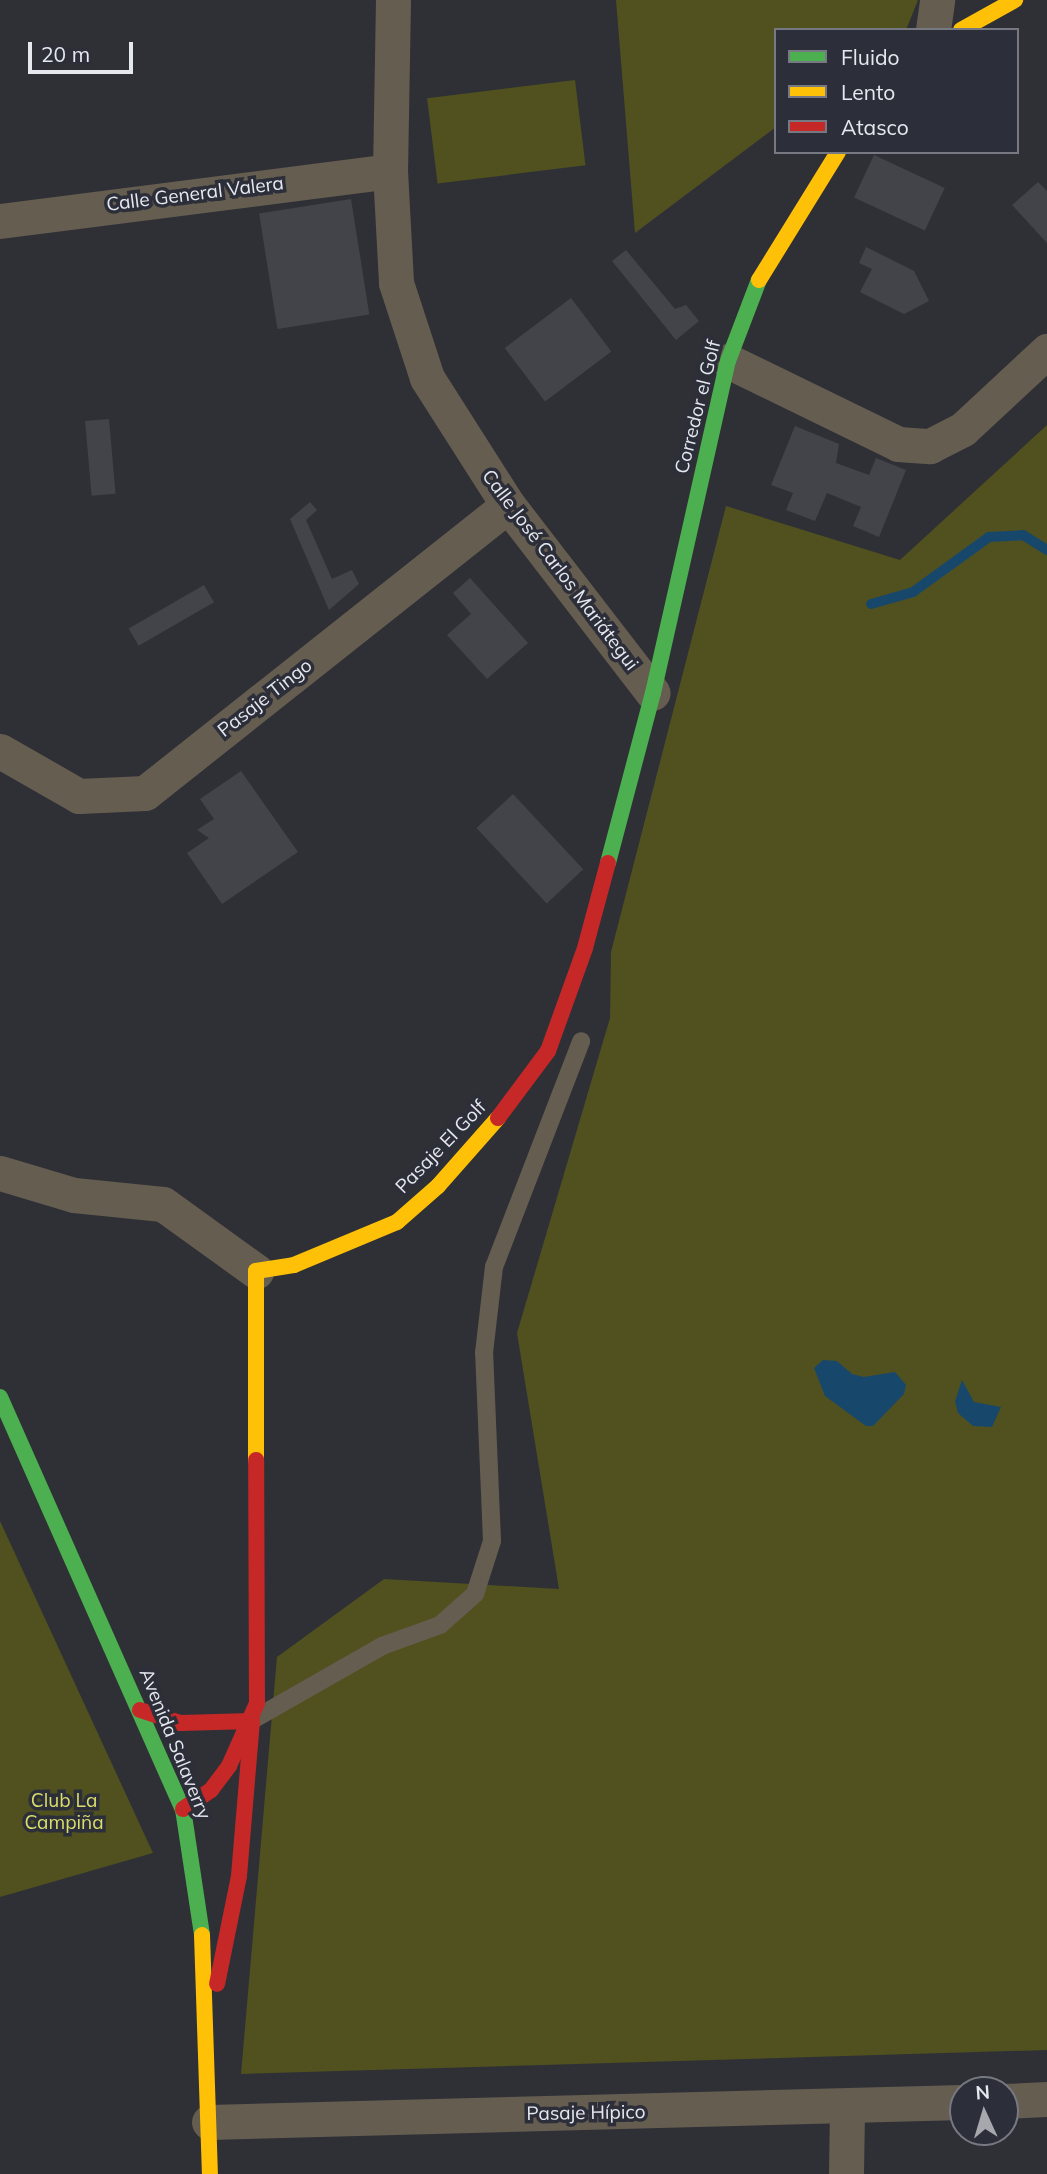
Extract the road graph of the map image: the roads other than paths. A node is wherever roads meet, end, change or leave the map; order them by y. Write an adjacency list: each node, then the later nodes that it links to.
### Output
1 (393, 0): 5 (street, Calle José Carlos Mariátegui)
2 (1015, 0): 3 (street)
3 (942, 14)
4 (837, 154): 8 (street, Corredor el Golf)
5 (390, 171): 6 (street, Calle General Valera); 9 (street, Calle José Carlos Mariátegui)
6 (0, 221)
7 (1047, 351): 8 (street)
8 (728, 361): 10 (street, Corredor el Golf)
9 (508, 505): 10 (street, Calle José Carlos Mariátegui); 11 (street, Pasaje Tingo)
10 (653, 693): 14 (street, Pasaje El Golf)
11 (0, 751)
12 (581, 1041): 17 (lane)
13 (0, 1173): 14 (street)
14 (256, 1271): 17 (street)
15 (0, 1397): 16 (street, Avenida Salaverry)
16 (140, 1710): 17 (street); 18 (street, Avenida Salaverry)
17 (252, 1721): 18 (street); 19 (street)
18 (183, 1809): 19 (street, Avenida Salaverry)
19 (207, 2030): 24 (street, Avenida Salaverry)
20 (1047, 2099): 21 (street)
21 (1019, 2100)
22 (949, 2103): 23 (street, Pasaje Hípico)
23 (847, 2107): 24 (street, Pasaje Hípico); 26 (street)
24 (209, 2122): 25 (street, Avenida Salaverry)
25 (210, 2174)
26 (846, 2174)

